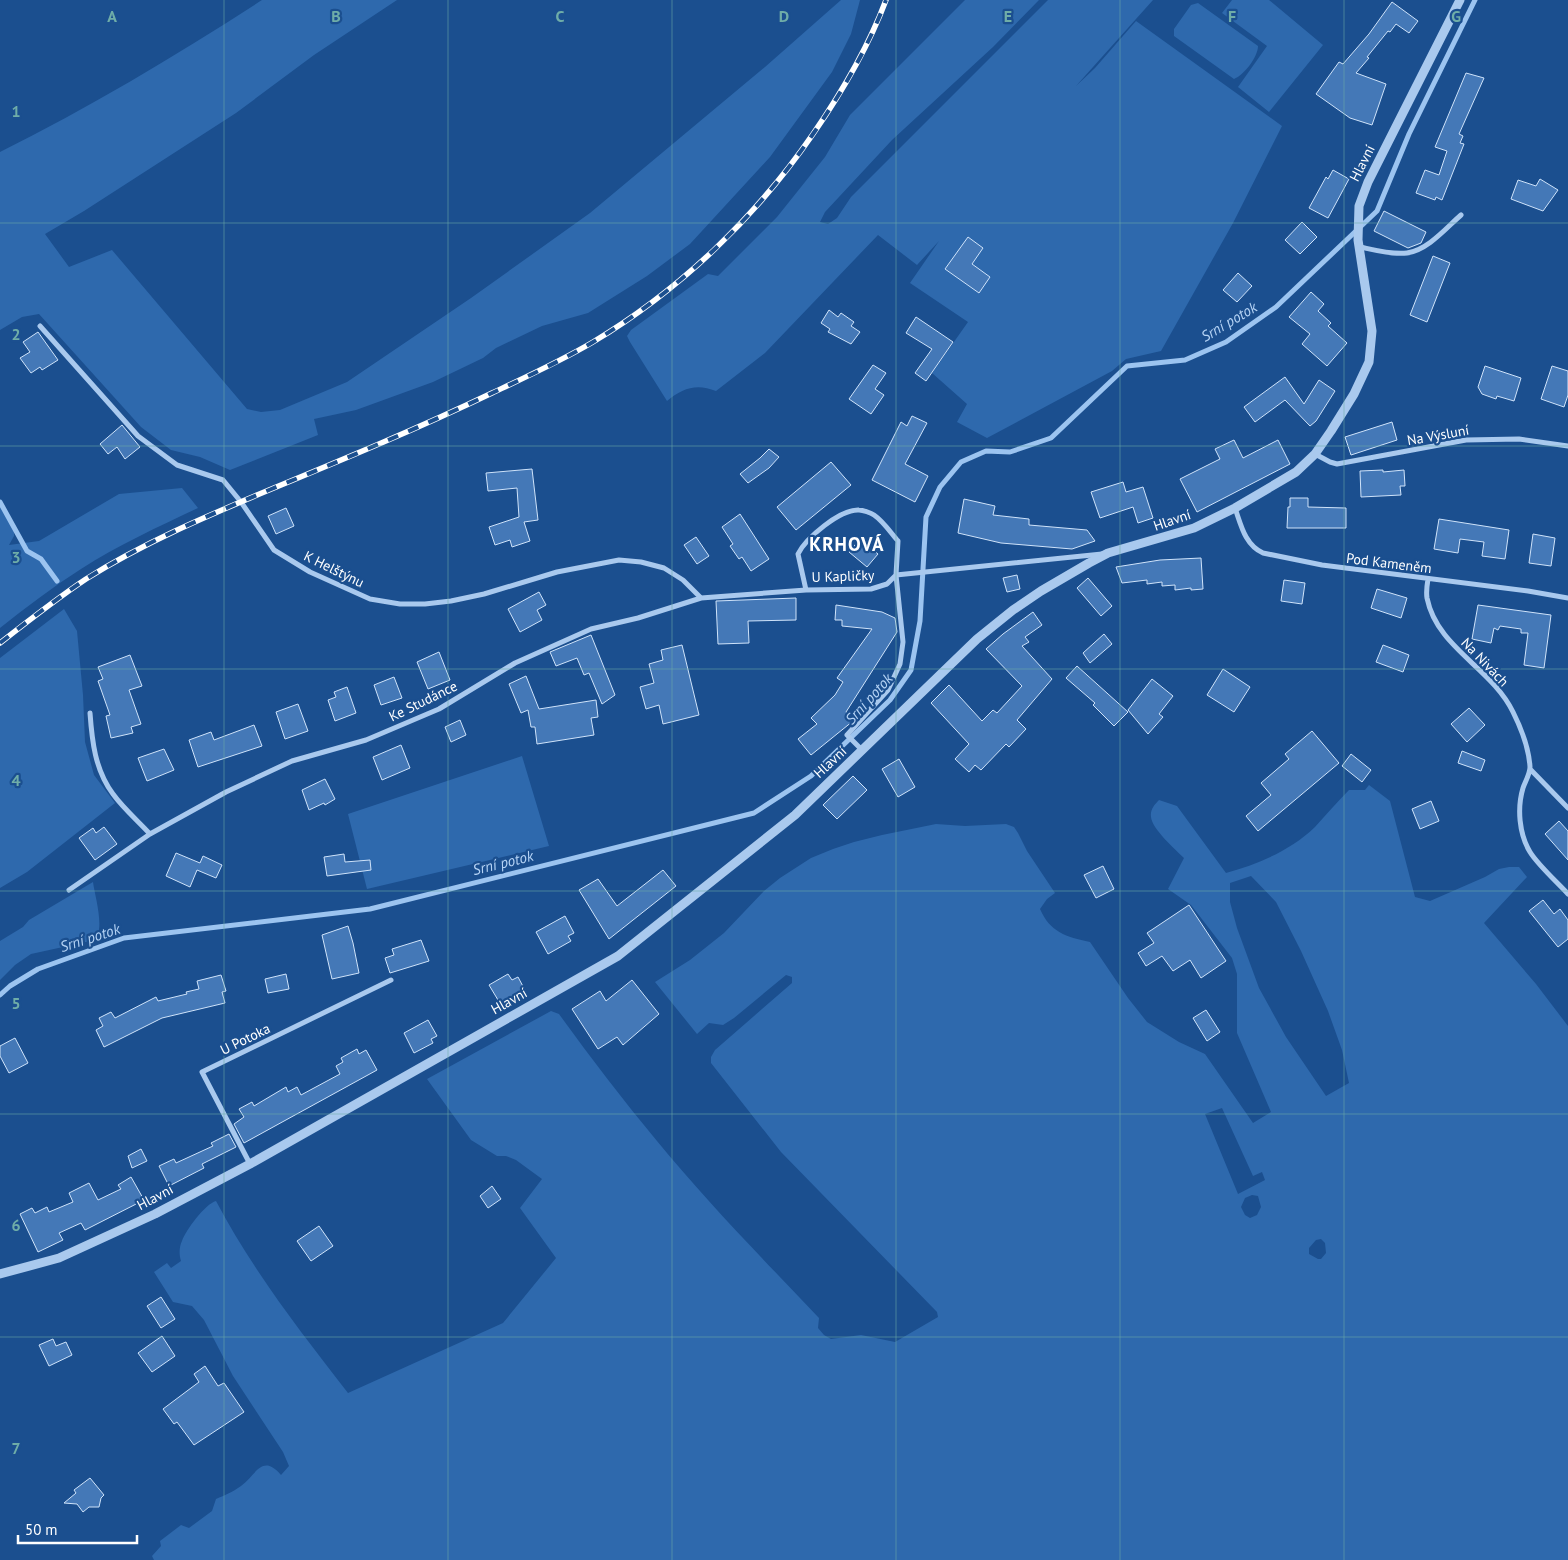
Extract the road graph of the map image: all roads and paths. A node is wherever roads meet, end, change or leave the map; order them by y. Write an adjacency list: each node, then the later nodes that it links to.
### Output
1 (1460, 0): 3 (street, Hlavní)
2 (1461, 215): 3 (street)
3 (1359, 244): 6 (street, Hlavní)
4 (40, 326): 12 (street, K Helštýnu)
5 (1568, 446): 6 (street, Na Výsluní)
6 (1315, 454): 7 (street, Hlavní)
7 (1235, 508): 8 (street, Hlavní); 10 (street, Pod Kameněm)
8 (1108, 553): 9 (street, U Kapličky); 15 (street, Hlavní)
9 (896, 575): 11 (street, U Kapličky); 11 (street, U Kapličky); 15 (street, U Kapličky)
10 (1428, 579): 13 (street, Pod Kameněm); 16 (street, Na Nivách)
11 (806, 590): 12 (street, Ke Studánce)
12 (701, 598): 18 (street, Ke Studánce)
13 (1568, 598)
14 (90, 712): 18 (street)
15 (859, 747): 22 (street, Hlavní)
16 (1530, 769): 17 (street); 20 (street)
17 (1568, 808)
18 (150, 834): 19 (street, Ke Studánce)
19 (69, 890)
20 (1568, 894)
21 (391, 980): 22 (street, U Potoka)
22 (250, 1164): 23 (street, Hlavní)
23 (0, 1274)

